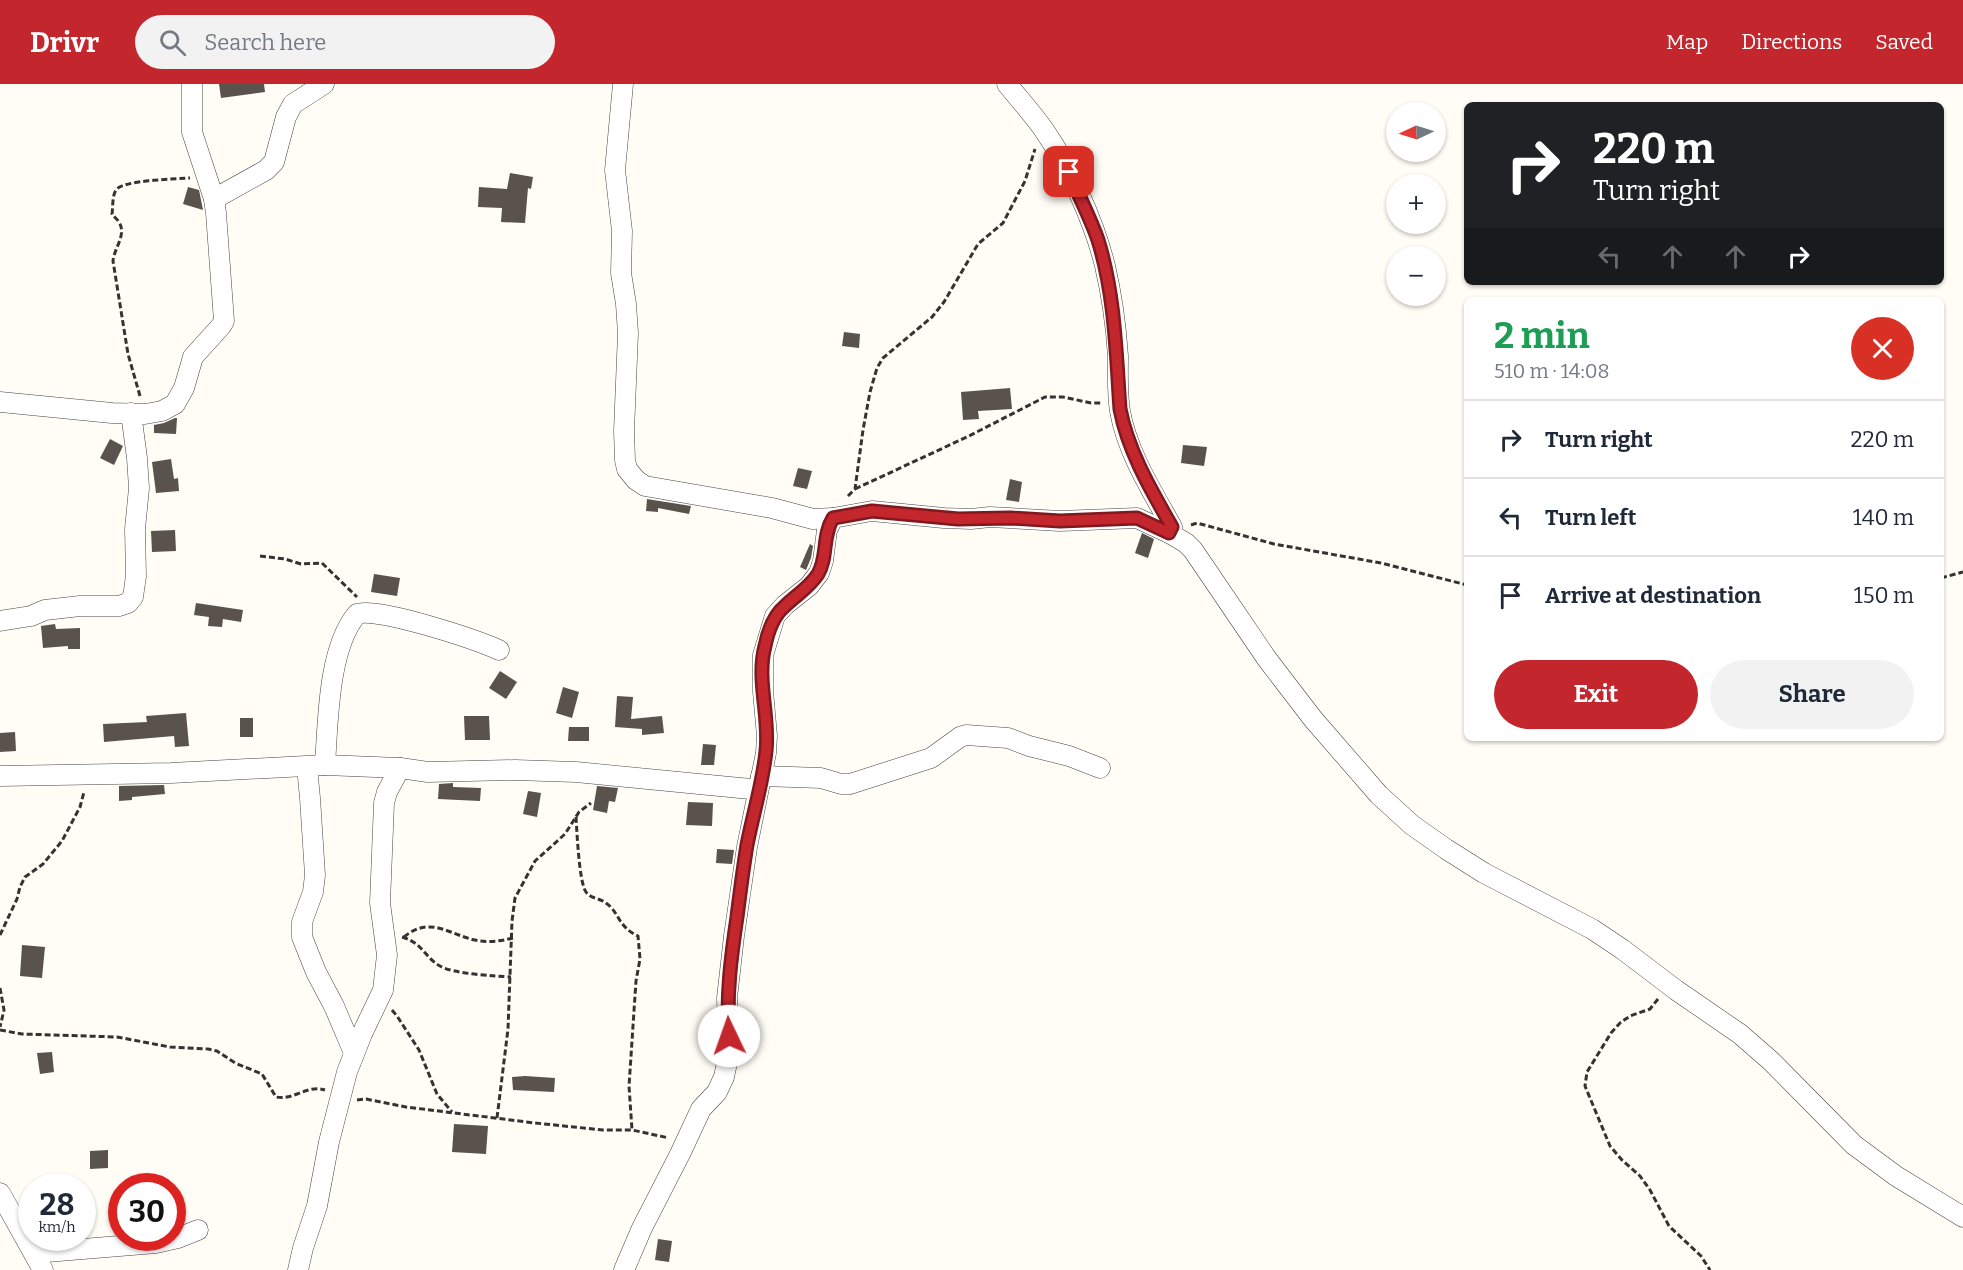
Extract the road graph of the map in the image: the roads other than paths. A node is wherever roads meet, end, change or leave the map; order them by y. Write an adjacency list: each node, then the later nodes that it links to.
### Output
1 (192, 84): 5 (street)
2 (324, 84): 5 (street)
3 (623, 84): 8 (street)
4 (1007, 84): 9 (street)
5 (214, 199): 7 (street)
6 (0, 402): 7 (street)
7 (131, 413): 10 (street)
8 (833, 518): 9 (street); 16 (street)
9 (1169, 533): 19 (street)
10 (0, 621)
11 (499, 650): 12 (street)
12 (316, 766): 13 (street); 15 (street); 17 (street)
13 (400, 768): 16 (street); 17 (street)
14 (1100, 768): 16 (street)
15 (0, 776)
16 (760, 781): 23 (street)
17 (354, 1053): 22 (street)
18 (0, 1193): 21 (street)
19 (1963, 1217)
20 (198, 1230): 21 (street)
21 (39, 1262)
22 (298, 1270)
23 (624, 1270)

